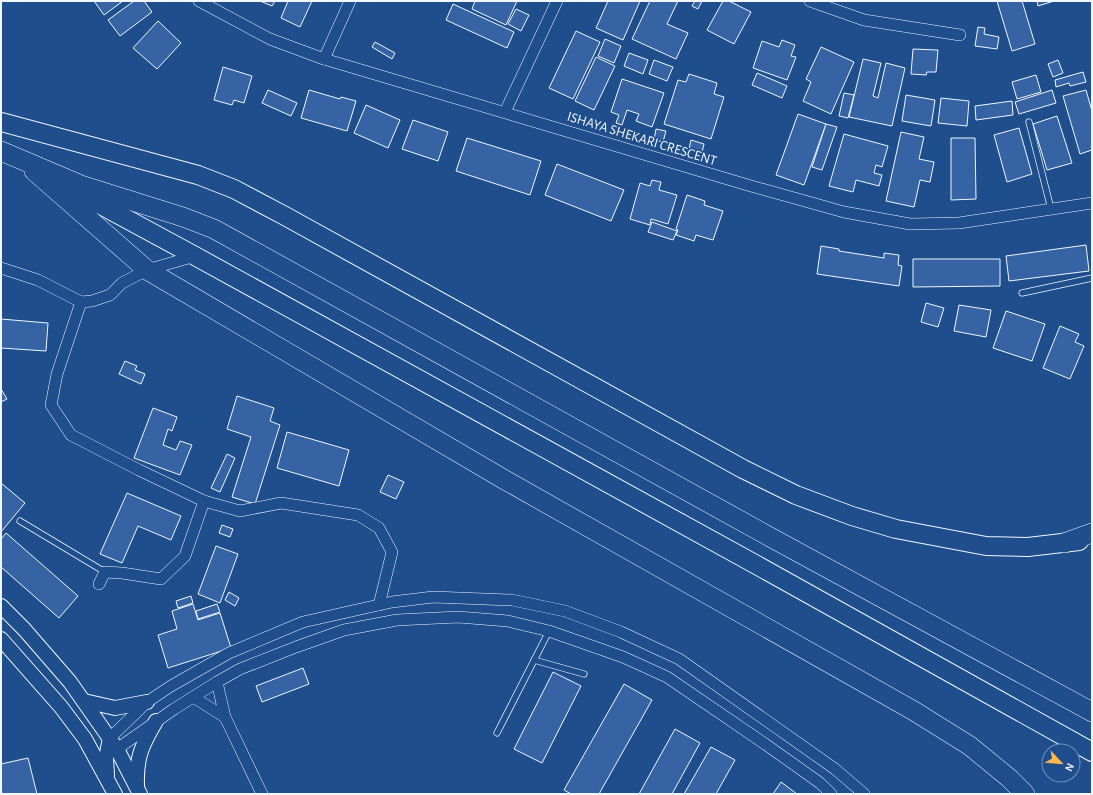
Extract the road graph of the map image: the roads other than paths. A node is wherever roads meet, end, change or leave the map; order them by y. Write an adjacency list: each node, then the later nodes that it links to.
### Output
1 (199, 1): 6 (street, ISHAYA SHEKARI CRESCENT)
2 (350, 1): 6 (street)
3 (557, 1): 7 (street)
4 (810, 1): 5 (street)
5 (960, 35)
6 (324, 59): 7 (street, ISHAYA SHEKARI CRESCENT)
7 (505, 112): 13 (street, ISHAYA SHEKARI CRESCENT)
8 (1, 122): 24 (main road)
9 (1029, 122): 13 (lane)
10 (1, 151): 11 (main road); 37 (highway)
11 (31, 168): 14 (main road); 16 (highway)
12 (1092, 204): 13 (street, ISHAYA SHEKARI CRESCENT)
13 (1051, 209)
14 (196, 256): 16 (street); 43 (main road)
15 (1, 268): 19 (street)
16 (147, 270): 19 (street); 50 (highway)
17 (1092, 278): 18 (lane)
18 (1022, 293)
19 (81, 302): 20 (street)
20 (204, 501): 25 (street); 27 (street)
21 (20, 521): 25 (lane)
22 (1092, 533): 24 (highway)
23 (1092, 540): 24 (main road)
24 (1064, 543)
25 (105, 572): 26 (street)
26 (99, 584)
27 (379, 605): 36 (street); 49 (street)
28 (1, 606): 35 (street)
29 (549, 632): 31 (lane); 33 (street); 48 (street)
30 (1, 639): 41 (street)
31 (534, 660): 32 (lane); 40 (lane)
32 (584, 674)
33 (217, 682): 34 (street); 38 (street)
34 (193, 697): 38 (street); 39 (street)
35 (84, 701): 36 (street); 42 (street)
36 (147, 702): 42 (street)
37 (1092, 712)
38 (225, 717): 47 (street)
39 (156, 721): 42 (street); 45 (street)
40 (497, 734)
41 (85, 739): 42 (street); 44 (street)
42 (111, 745): 44 (street); 45 (street)
43 (1092, 752)
44 (107, 778): 46 (street)
45 (138, 791)
46 (115, 794)
47 (262, 794)
48 (831, 794)
49 (864, 794)
50 (1025, 794)

